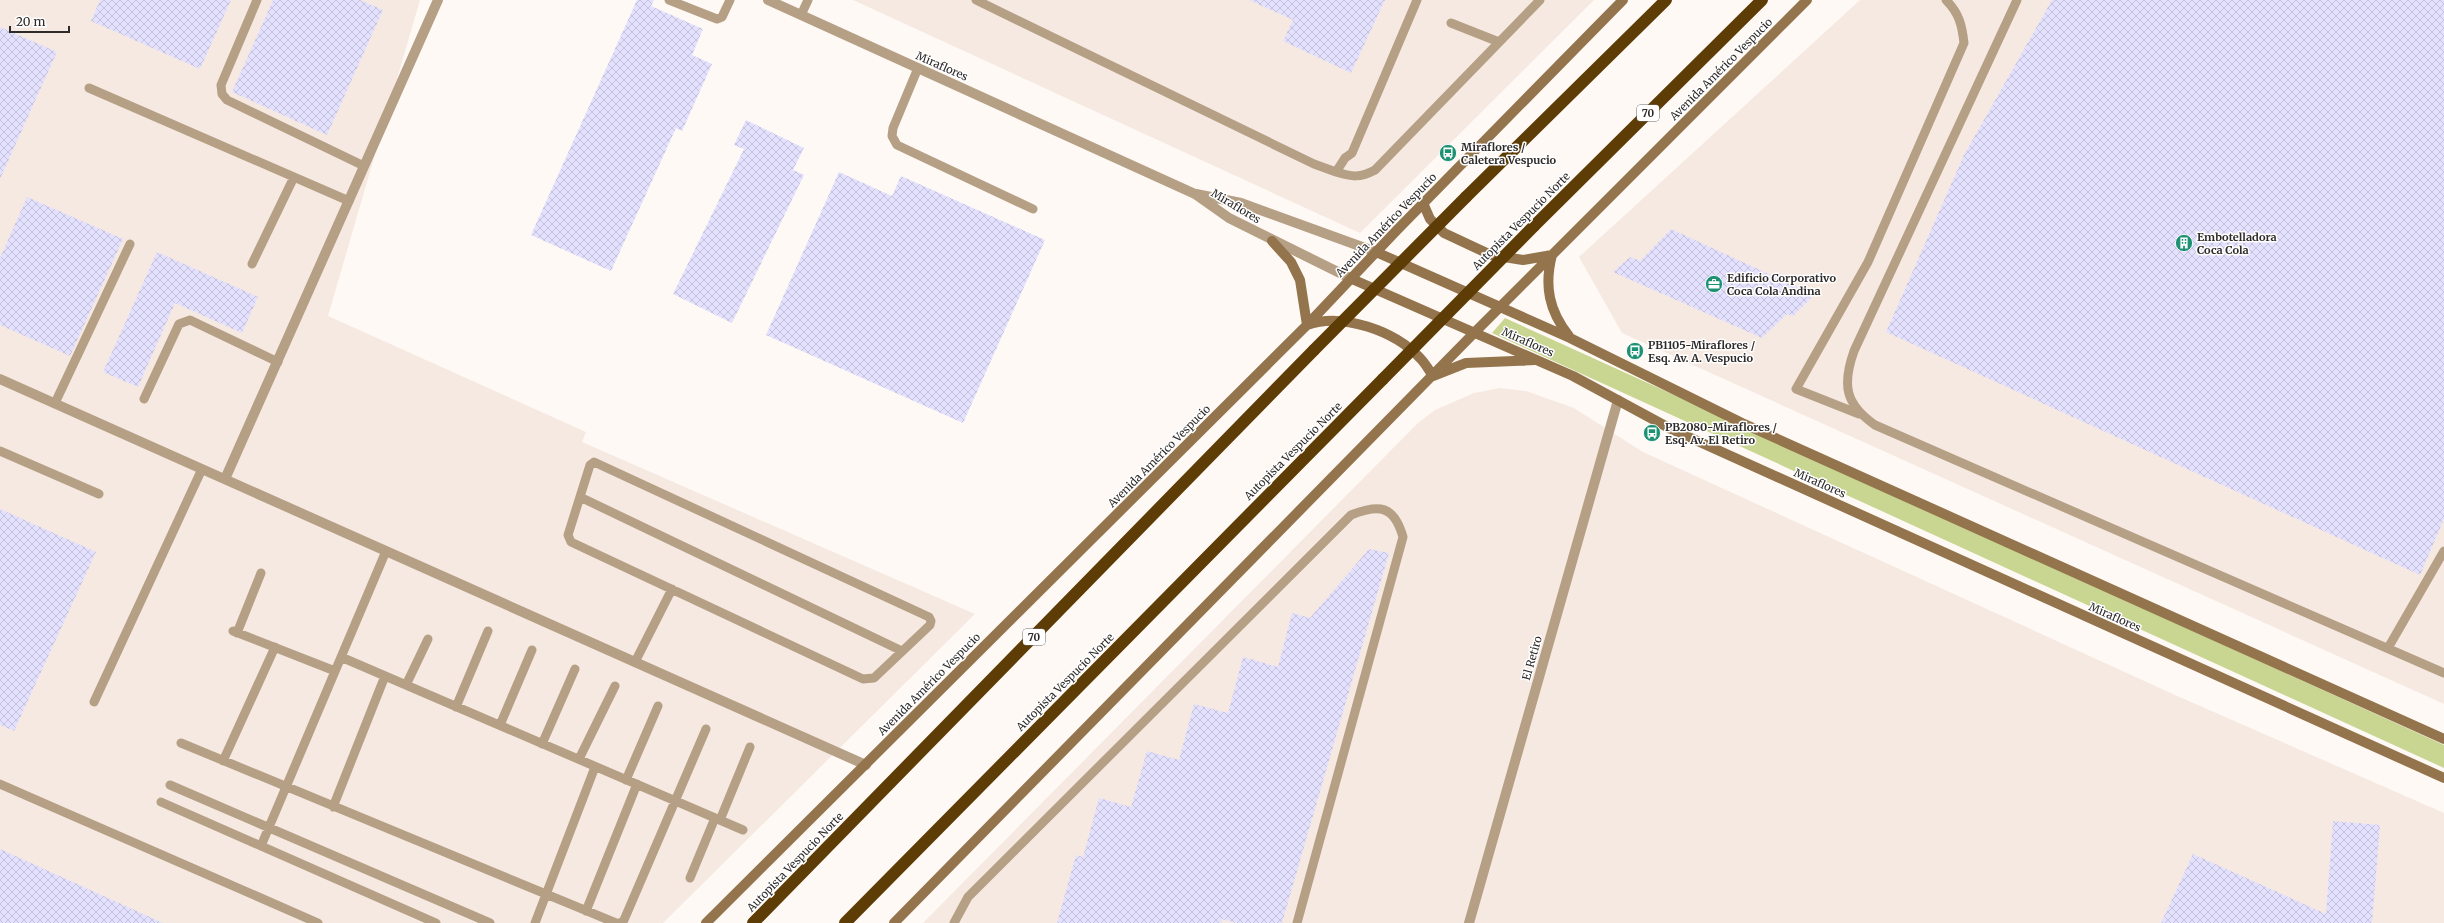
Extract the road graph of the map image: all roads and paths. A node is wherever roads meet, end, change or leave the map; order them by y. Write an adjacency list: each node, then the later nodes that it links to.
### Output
1 (257, 0): 21 (lane)
2 (438, 0): 21 (street)
3 (669, 0): 4 (lane)
4 (730, 0)
5 (768, 0): 16 (street, Miraflores)
6 (808, 0): 16 (lane)
7 (976, 0): 22 (lane)
8 (1417, 0): 22 (lane)
9 (1540, 0): 18 (lane)
10 (1623, 0): 26 (main road, Avenida Américo Vespucio)
11 (1666, 0): 105 (highway, Autopista Vespucio Norte / 70, bridge)
12 (1762, 0): 106 (highway, Autopista Vespucio Norte / 70, bridge)
13 (1807, 0): 31 (main road, Avenida Américo Vespucio)
14 (1946, 0): 45 (lane)
15 (2017, 0): 45 (lane)
16 (801, 15): 19 (street, Miraflores)
17 (1451, 23): 18 (lane)
18 (1499, 42): 22 (lane)
19 (918, 68): 24 (street, Miraflores); 27 (lane)
20 (89, 88): 23 (lane)
21 (364, 166): 25 (street)
22 (1336, 172)
23 (294, 177): 25 (lane); 32 (lane)
24 (1194, 194): 28 (street, Miraflores); 30 (street, Miraflores)
25 (349, 201): 39 (street)
26 (1423, 203): 30 (main road, Avenida Américo Vespucio); 31 (main road)
27 (1033, 208)
28 (1272, 241): 33 (street, Miraflores); 35 (main road)
29 (130, 244): 44 (lane)
30 (1376, 252): 33 (main road, Avenida Américo Vespucio); 34 (main road, Miraflores)
31 (1552, 255): 34 (main road, Avenida Américo Vespucio); 37 (main road)
32 (252, 264)
33 (1352, 279): 35 (main road, Avenida Américo Vespucio); 36 (main road, Miraflores)
34 (1500, 307): 36 (main road, Avenida Américo Vespucio); 37 (main road, Miraflores)
35 (1307, 325): 40 (main road); 80 (main road, Avenida Américo Vespucio)
36 (1475, 332): 38 (main road, Miraflores); 40 (main road, Avenida Américo Vespucio)
37 (1570, 338): 74 (main road, Miraflores)
38 (1539, 360): 40 (main road); 43 (main road, Miraflores)
39 (278, 362): 42 (lane); 48 (street)
40 (1433, 376): 107 (main road, Avenida Américo Vespucio)
41 (0, 379): 44 (street)
42 (144, 399)
43 (1618, 400): 82 (main road, Miraflores); 110 (street, El Retiro)
44 (55, 403): 47 (street)
45 (1859, 414): 58 (lane)
46 (0, 452): 49 (lane)
47 (202, 469): 48 (street); 69 (lane)
48 (225, 480): 51 (street)
49 (99, 494)
50 (580, 497): 54 (lane); 60 (lane); 60 (lane)
51 (386, 551): 61 (lane); 62 (street)
52 (2444, 551): 58 (lane)
53 (261, 573): 57 (lane)
54 (672, 589): 60 (lane); 62 (lane)
55 (488, 630): 70 (lane)
56 (428, 639): 67 (lane)
57 (275, 647): 64 (lane); 79 (lane)
58 (2388, 648): 65 (lane)
59 (532, 650): 72 (lane)
60 (902, 651)
61 (341, 657): 64 (lane); 66 (lane)
62 (635, 662): 80 (street)
63 (575, 669): 76 (lane)
64 (335, 671): 87 (lane)
65 (2444, 673)
66 (386, 676): 67 (lane); 90 (lane)
67 (406, 685): 70 (lane)
68 (615, 686): 78 (lane)
69 (94, 702)
70 (456, 706): 72 (lane)
71 (658, 706): 83 (lane)
72 (500, 725): 76 (lane)
73 (706, 729): 88 (lane)
74 (2444, 739)
75 (181, 743): 79 (lane)
76 (542, 744): 78 (lane)
77 (750, 748): 91 (lane)
78 (579, 760): 81 (lane)
79 (223, 761): 87 (lane)
80 (866, 765): 104 (main road, Avenida Américo Vespucio)
81 (595, 767): 83 (lane); 96 (lane)
82 (2444, 778)
83 (626, 780): 85 (lane)
84 (0, 784): 98 (lane)
85 (637, 784): 88 (lane); 97 (lane)
86 (170, 786): 92 (lane)
87 (286, 788): 90 (lane); 92 (lane)
88 (675, 801): 91 (lane); 103 (lane)
89 (161, 802): 94 (lane)
90 (333, 807): 96 (lane)
91 (718, 819): 93 (lane); 95 (lane)
92 (269, 828): 94 (lane); 100 (lane)
93 (743, 830)
94 (261, 846): 99 (lane)
95 (690, 878)
96 (545, 895): 97 (lane); 101 (lane)
97 (586, 910): 102 (lane)
98 (318, 923)
99 (436, 923)
100 (490, 923)
101 (534, 923)
102 (616, 923)
103 (620, 923)
104 (706, 923)
105 (753, 923)
106 (845, 923)
107 (894, 923)
108 (954, 923): 109 (lane)
109 (1297, 923)
110 (1469, 923)

